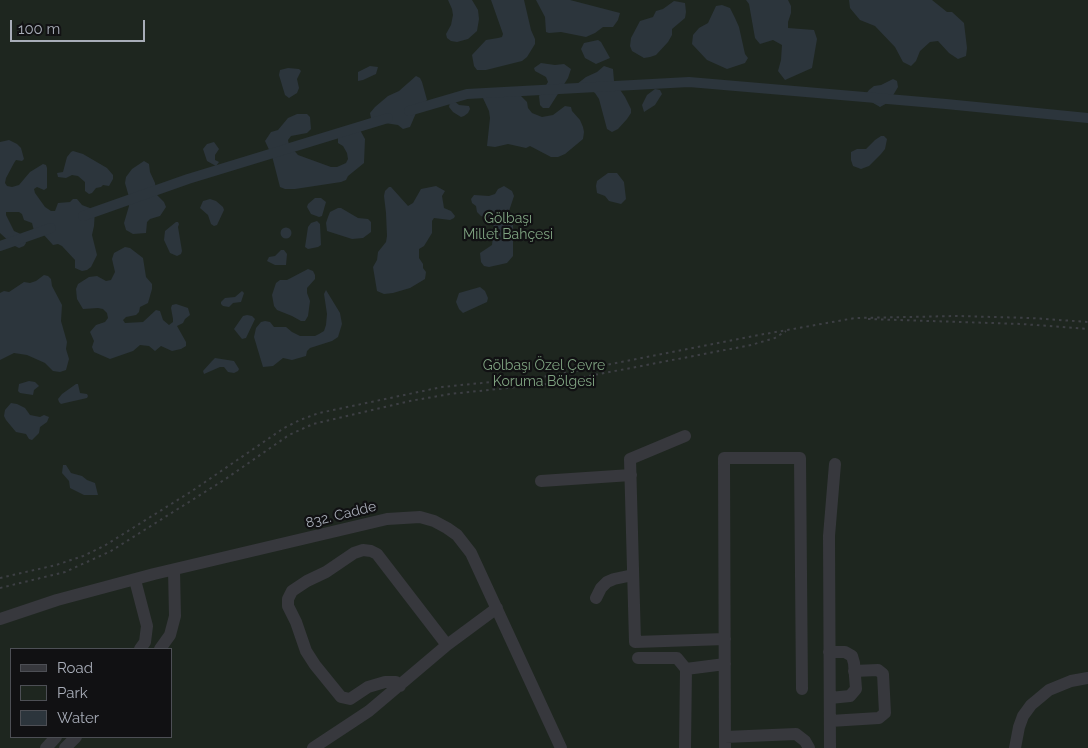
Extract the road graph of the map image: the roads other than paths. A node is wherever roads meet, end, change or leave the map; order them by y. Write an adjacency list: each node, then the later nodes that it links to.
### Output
1 (685, 436): 3 (street)
2 (835, 464): 15 (street)
3 (631, 476): 4 (street); 6 (street)
4 (541, 481)
5 (174, 570): 7 (street, 832. Cadde); 9 (street, 832. Cadde); 14 (street)
6 (633, 575): 8 (street); 11 (street)
7 (135, 580): 10 (street, 832. Cadde); 13 (street)
8 (596, 598)
9 (498, 608): 12 (street); 31 (street, 832. Cadde)
10 (0, 620)
11 (724, 639): 17 (street); 22 (street)
12 (447, 645): 21 (street); 21 (street)
13 (141, 648)
14 (161, 648)
15 (829, 652): 19 (street); 23 (street)
16 (638, 658): 18 (street)
17 (724, 664): 18 (street); 27 (street)
18 (686, 669): 32 (street)
19 (854, 671): 23 (street); 24 (street)
20 (1088, 678): 35 (street)
21 (400, 686): 30 (street)
22 (802, 689)
23 (830, 698): 24 (street)
24 (830, 722): 34 (street)
25 (55, 738): 28 (street)
26 (75, 738): 29 (street)
27 (725, 743): 33 (street)
28 (46, 748)
29 (65, 748)
30 (313, 748)
31 (561, 748)
32 (685, 748)
33 (809, 748)
34 (830, 748)
35 (1015, 748)

